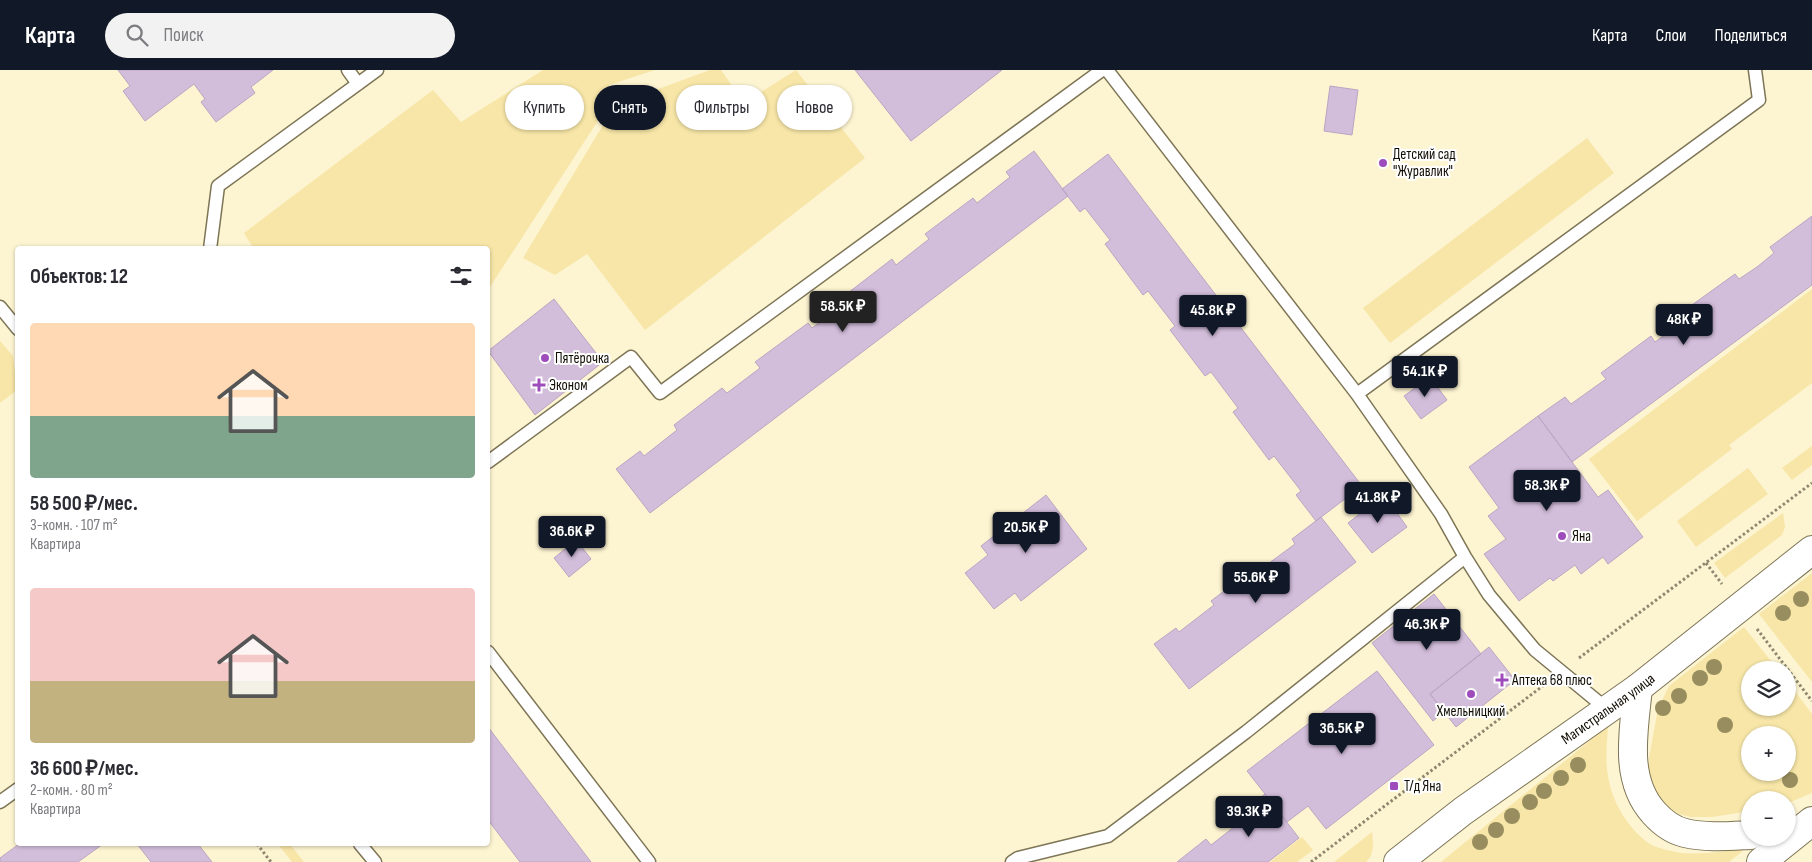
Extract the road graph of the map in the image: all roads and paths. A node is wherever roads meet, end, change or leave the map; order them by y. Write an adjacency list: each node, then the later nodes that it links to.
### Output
1 (348, 70): 6 (lane)
2 (377, 70): 6 (lane)
3 (1102, 70): 11 (lane)
4 (1107, 70): 10 (lane)
5 (1755, 70): 10 (lane)
6 (358, 84): 7 (lane)
7 (210, 246)
8 (0, 307): 9 (lane)
9 (15, 325)
10 (1358, 394): 13 (lane)
11 (490, 461)
12 (1812, 550): 15 (main road, Магистральная улица)
13 (1465, 557): 16 (lane); 28 (lane)
14 (490, 655): 27 (lane)
15 (1638, 688): 16 (main road, Магистральная улица); 22 (main road)
16 (1608, 710): 29 (main road, Магистральная улица)
17 (15, 791): 18 (lane)
18 (0, 802)
19 (1812, 816): 20 (main road)
20 (1796, 822)
21 (1812, 822): 30 (main road)
22 (1741, 835)
23 (259, 846): 25 (path)
24 (362, 846): 26 (lane)
25 (271, 862)
26 (375, 862)
27 (649, 862)
28 (1012, 862)
29 (1398, 862)
30 (1761, 862)

